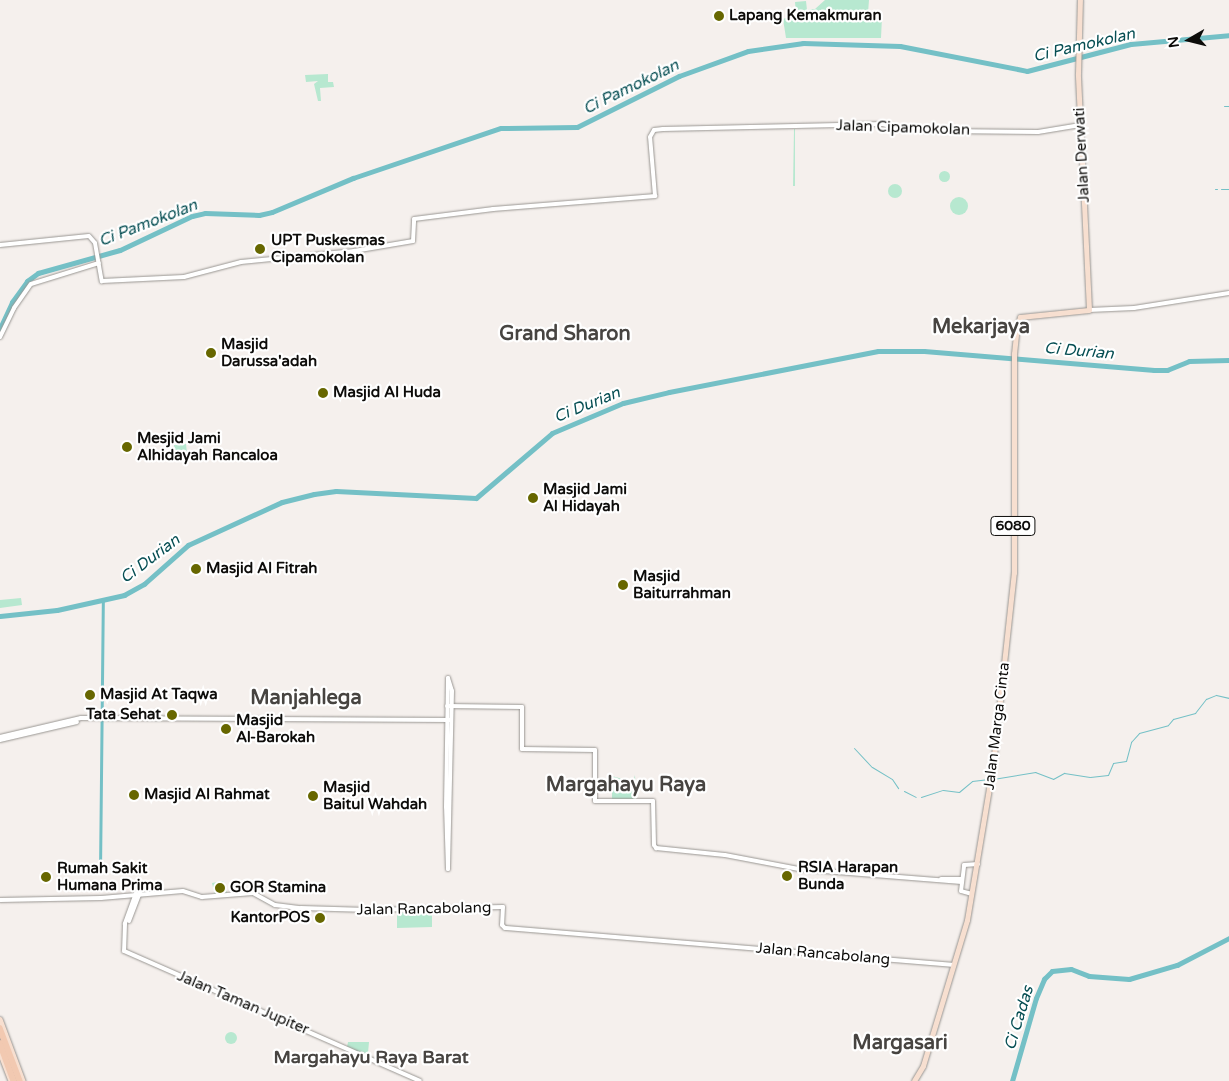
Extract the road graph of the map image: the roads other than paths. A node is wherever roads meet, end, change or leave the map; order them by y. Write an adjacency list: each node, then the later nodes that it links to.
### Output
1 (1080, 0): 2 (main road, Jalan Derwati)
2 (1080, 127): 4 (street, Jalan Cipamokolan); 6 (main road, Jalan Derwati)
3 (0, 245): 4 (street)
4 (99, 261): 7 (street)
5 (1229, 293): 6 (street)
6 (1089, 310): 11 (main road, Jalan Marga Cinta / 6080)
7 (0, 337)
8 (449, 706): 8 (street); 9 (street); 12 (street)
9 (449, 720): 9 (street); 10 (street)
10 (0, 739)
11 (978, 864): 12 (street); 14 (main road, Jalan Marga Cinta / 6080)
12 (962, 880): 14 (street)
13 (138, 892): 15 (street, Jalan Rancabolang); 16 (street, Jalan Rancabolang); 24 (street, Jalan Taman Jupiter)
14 (972, 894): 16 (main road, Jalan Marga Cinta / 6080)
15 (0, 900)
16 (953, 962): 25 (main road, Jalan Marga Cinta / 6080)
17 (0, 1018): 20 (main road)
18 (0, 1028): 19 (highway)
19 (3, 1043): 20 (highway); 22 (highway); 23 (highway)
20 (12, 1051): 23 (main road)
21 (0, 1052): 22 (main road)
22 (12, 1081)
23 (22, 1081)
24 (420, 1081)
25 (914, 1081)

